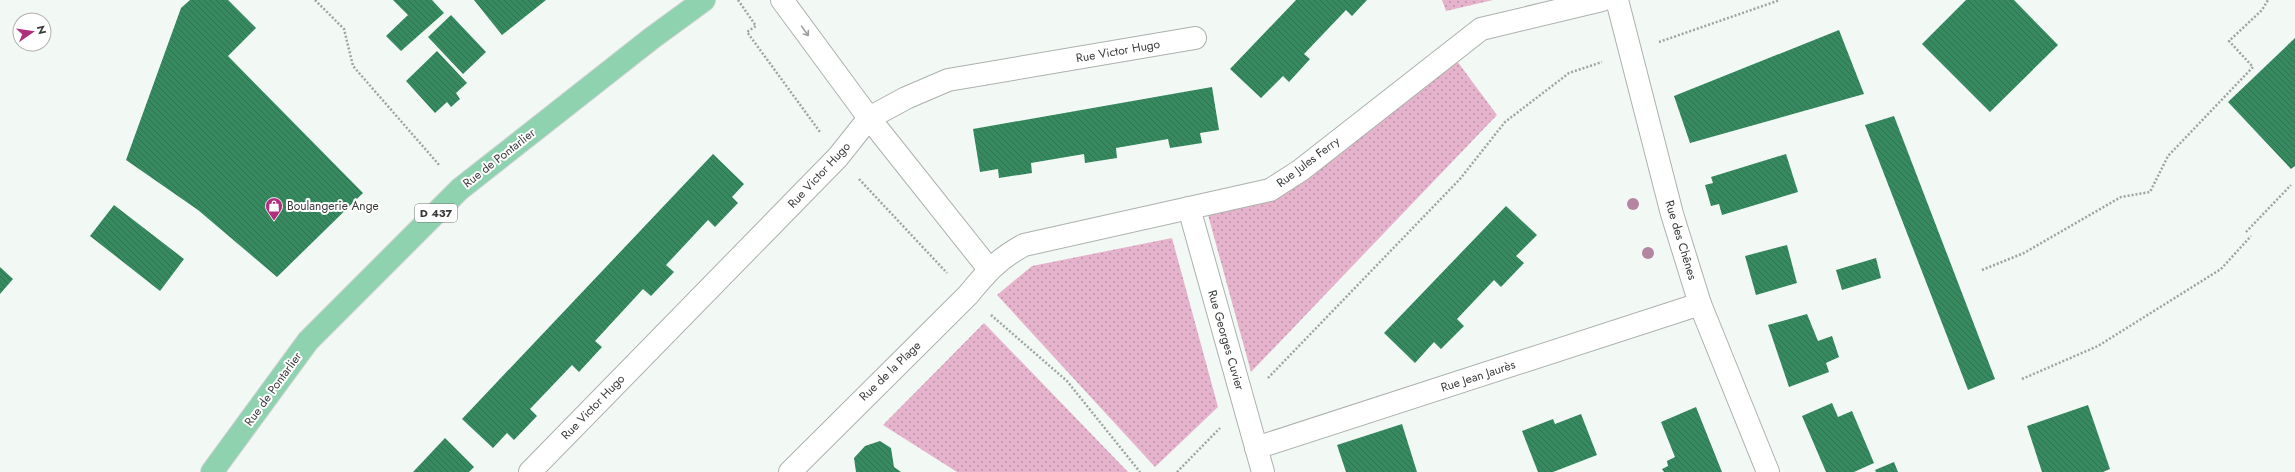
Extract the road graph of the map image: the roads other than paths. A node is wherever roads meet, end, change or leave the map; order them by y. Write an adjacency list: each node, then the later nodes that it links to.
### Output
1 (704, 0): 11 (main road, Rue de Pontarlier / D 437)
2 (782, 0): 6 (street, one-way to 6)
3 (1602, 0): 7 (street, Rue Jules Ferry)
4 (1617, 0): 9 (street, Rue des Chênes)
5 (1195, 38): 6 (street, Rue Victor Hugo)
6 (869, 118): 8 (street); 12 (street, Rue Victor Hugo)
7 (1189, 208): 8 (street, Rue Jules Ferry); 10 (street, Rue Georges Cuvier)
8 (989, 269): 13 (street, Rue de la Plage)
9 (1700, 304): 10 (street, Rue Jean Jaurès); 15 (street, Rue des Chênes)
10 (1256, 448): 14 (street, Rue Georges Cuvier)
11 (212, 472)
12 (530, 472)
13 (790, 472)
14 (1263, 472)
15 (1768, 472)

